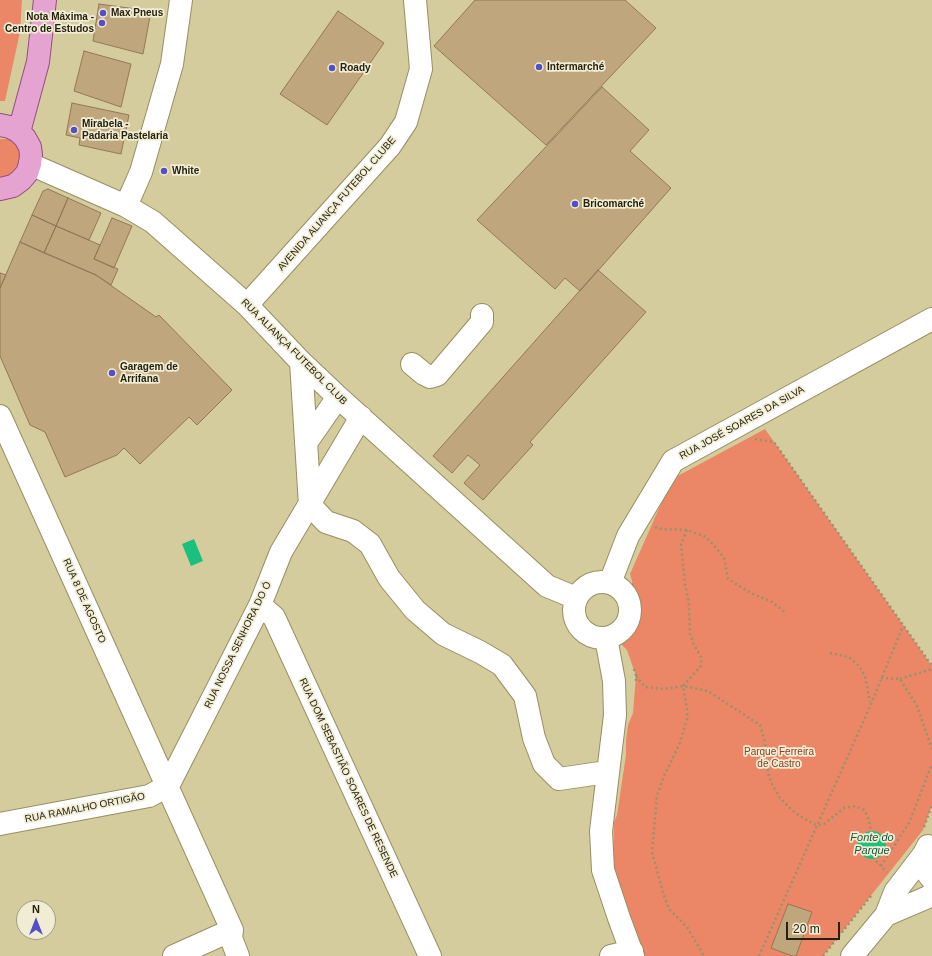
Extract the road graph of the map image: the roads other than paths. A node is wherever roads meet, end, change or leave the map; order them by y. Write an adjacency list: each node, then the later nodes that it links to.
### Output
1 (45, 0): 4 (main road)
2 (181, 0): 7 (street)
3 (415, 0): 8 (street, AVENIDA ALIANÇA FUTEBOL CLUBE)
4 (10, 128): 5 (main road)
5 (30, 164): 6 (main road); 7 (street, RUA ALIANÇA FUTEBOL CLUB)
6 (0, 189)
7 (126, 206): 8 (street, RUA ALIANÇA FUTEBOL CLUB)
8 (247, 305): 11 (street, RUA ALIANÇA FUTEBOL CLUB)
9 (482, 315): 12 (street)
10 (932, 318): 18 (street, RUA JOSÉ SOARES DA SILVA)
11 (301, 362): 13 (street, RUA ALIANÇA FUTEBOL CLUB); 16 (street)
12 (412, 364)
13 (338, 397): 15 (street, RUA ALIANÇA FUTEBOL CLUB); 16 (street)
14 (0, 416): 23 (street, RUA 8 DE AGOSTO)
15 (362, 417): 17 (street, RUA NOSSA SENHORA DO Ó); 19 (street, RUA ALIANÇA FUTEBOL CLUB)
16 (306, 443): 17 (street)
17 (310, 505): 20 (street, RUA NOSSA SENHORA DO Ó); 22 (street)
18 (610, 583): 19 (street); 21 (street)
19 (576, 598): 21 (street)
20 (260, 605): 23 (street, RUA NOSSA SENHORA DO Ó); 34 (street, RUA DOM SEBASTIÃO SOARES DE RESENDE)
21 (606, 638): 22 (street)
22 (607, 772): 30 (street)
23 (168, 786): 24 (street, RUA RAMALHO ORTIGÃO); 29 (street, RUA 8 DE AGOSTO)
24 (0, 824)
25 (928, 848): 26 (street); 28 (street)
26 (932, 879)
27 (932, 894): 28 (street)
28 (886, 915): 35 (street)
29 (232, 930): 31 (street); 32 (street); 33 (street)
30 (625, 954)
31 (174, 956)
32 (238, 956)
33 (250, 956)
34 (430, 956)
35 (852, 956)

